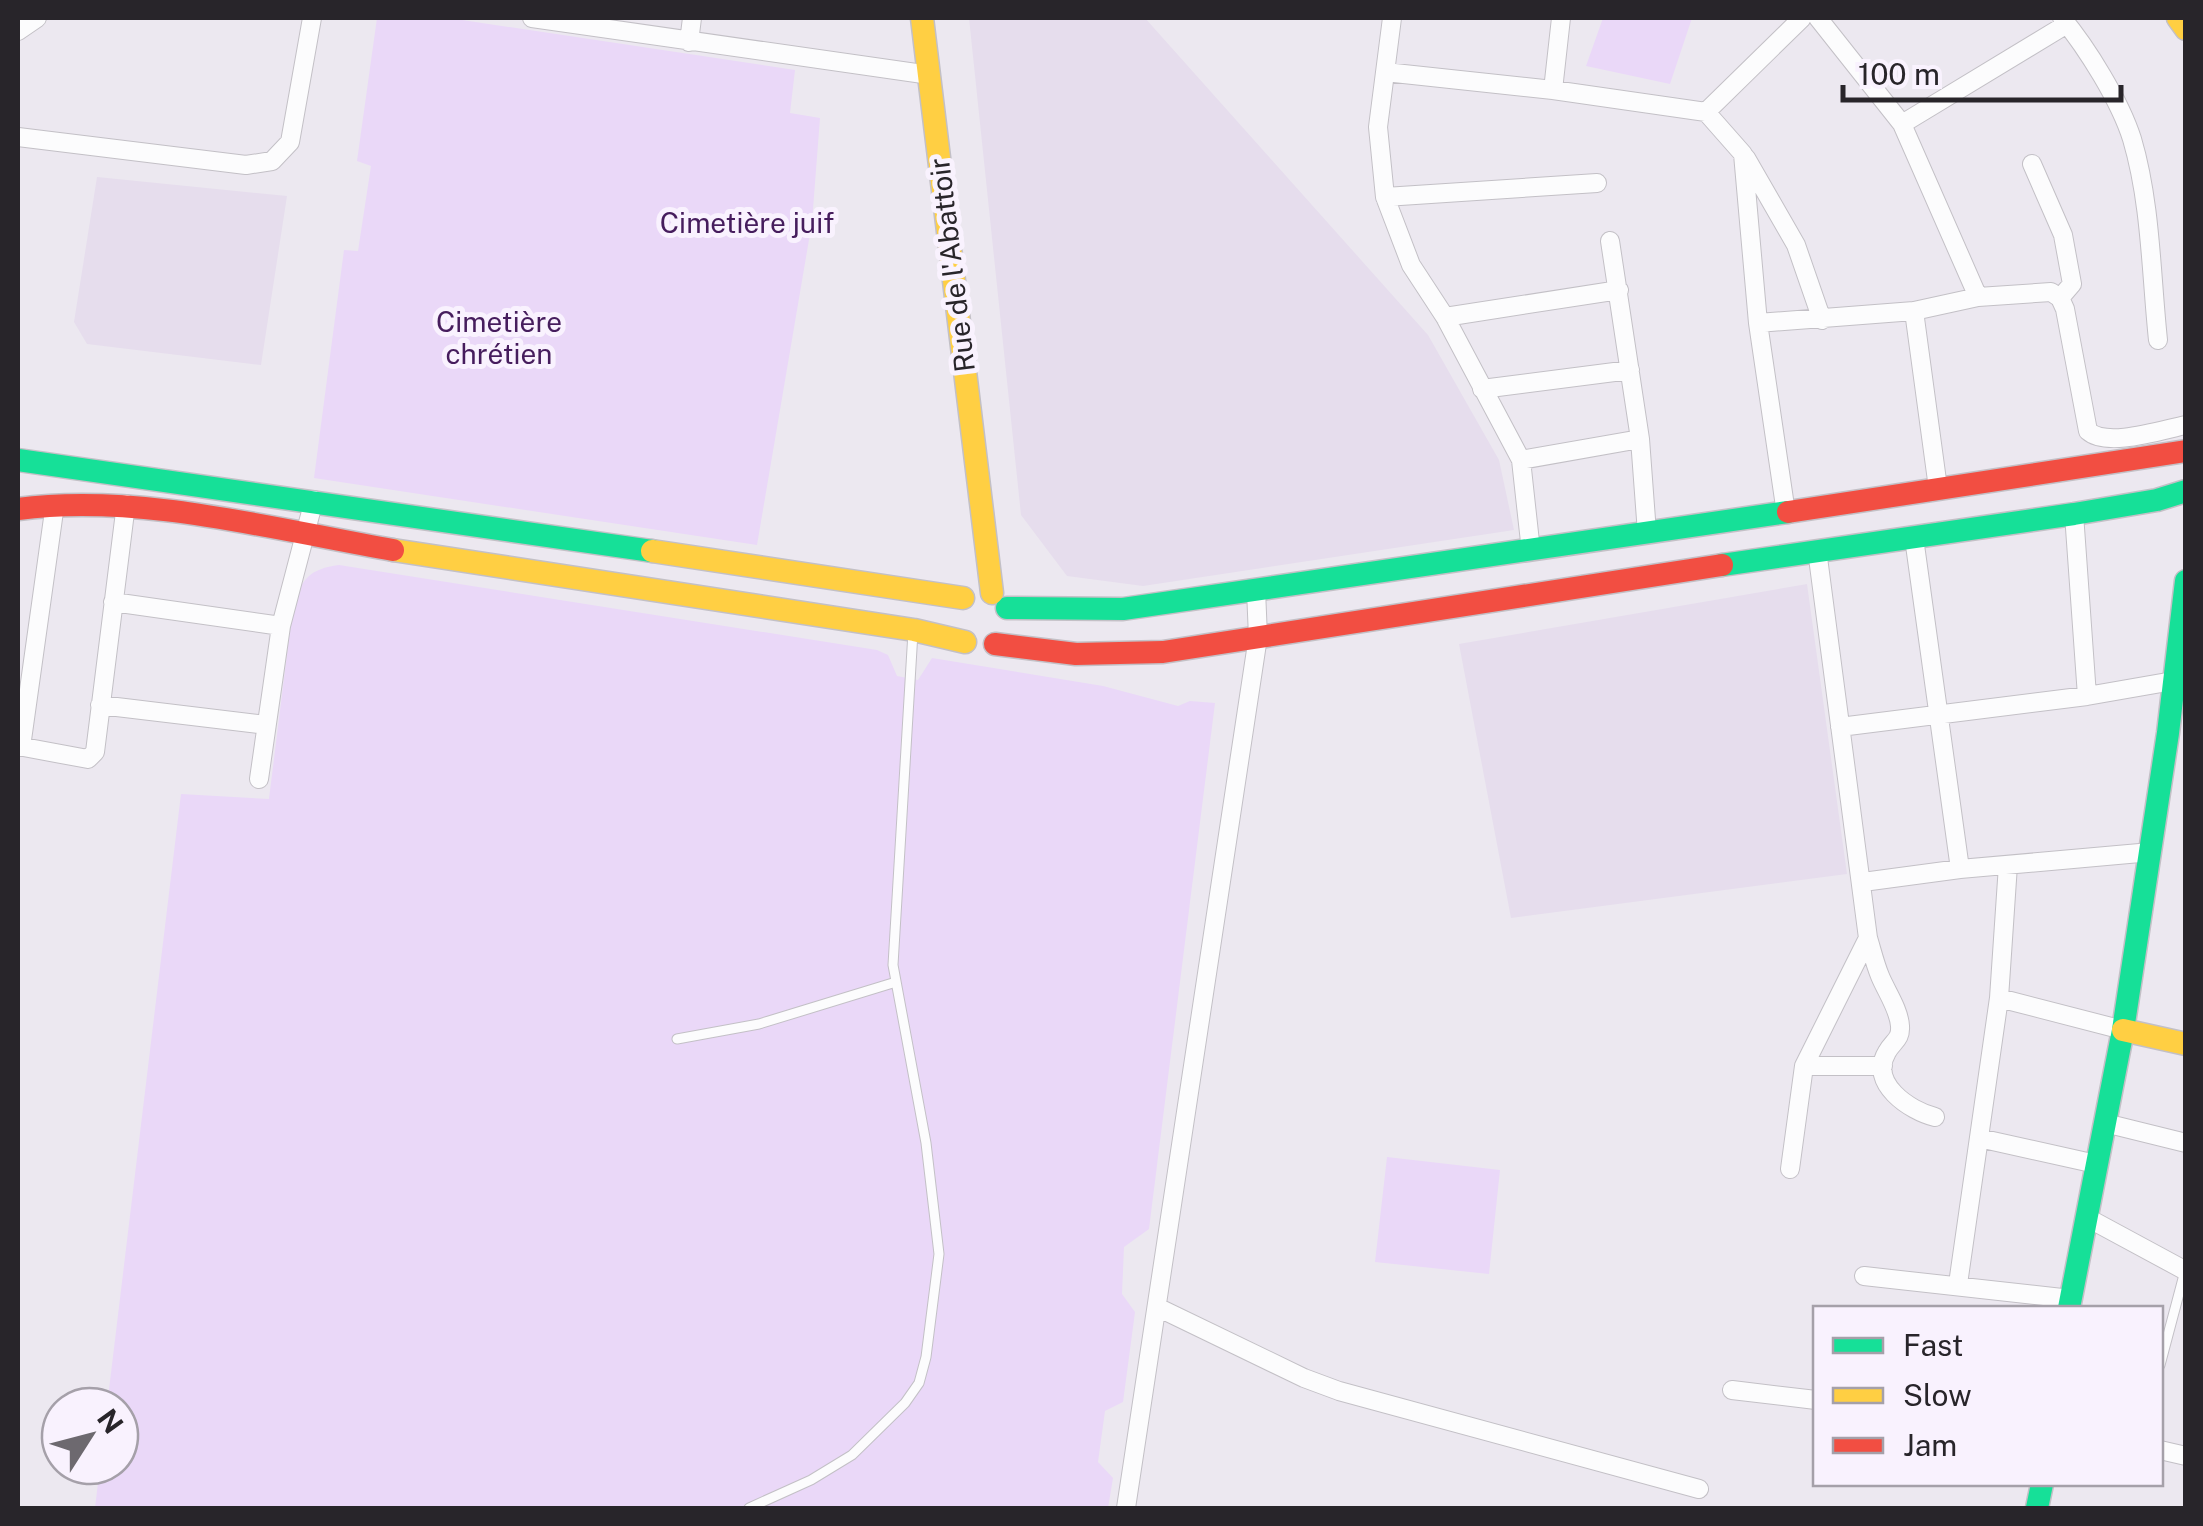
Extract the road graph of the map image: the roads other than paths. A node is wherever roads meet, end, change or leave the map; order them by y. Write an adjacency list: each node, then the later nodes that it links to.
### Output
1 (37, 18): 14 (street)
2 (312, 18): 21 (street)
3 (532, 18): 11 (street)
4 (692, 18): 15 (street)
5 (922, 18): 17 (street, Rue de l'Abattoir)
6 (1392, 18): 16 (street)
7 (1561, 18): 18 (street)
8 (1802, 18): 19 (street)
9 (1818, 18): 20 (street)
10 (2178, 18): 13 (street)
11 (572, 21): 15 (street)
12 (2064, 21): 20 (street); 34 (street)
13 (2186, 29)
14 (18, 31)
15 (689, 42): 17 (street)
16 (1385, 72): 18 (street); 25 (street)
17 (930, 75): 58 (street, Rue de l'Abattoir)
18 (1553, 90): 19 (street)
19 (1706, 112): 22 (street)
20 (1902, 124): 28 (street)
21 (18, 137)
22 (1743, 154): 32 (street); 33 (street)
23 (2032, 164): 29 (street)
24 (1598, 183): 25 (street)
25 (1385, 197): 31 (street)
26 (1610, 241): 27 (street)
27 (1618, 290): 31 (street); 35 (street)
28 (1978, 298): 29 (street); 30 (street)
29 (2060, 298): 37 (street)
30 (1914, 311): 32 (street); 42 (street)
31 (1445, 317): 36 (street)
32 (1822, 320): 33 (street)
33 (1758, 323): 48 (street)
34 (2158, 340)
35 (1630, 370): 36 (street); 38 (street)
36 (1482, 390): 41 (street)
37 (2186, 425)
38 (1640, 439): 41 (street); 50 (street)
39 (2186, 451): 42 (street)
40 (18, 460): 44 (street)
41 (1521, 460): 54 (street)
42 (1938, 488): 48 (street)
43 (2186, 491): 49 (street)
44 (314, 500): 51 (street); 57 (street)
45 (55, 504): 46 (street); 47 (street); 72 (street)
46 (126, 504): 51 (street); 59 (street)
47 (18, 509)
48 (1786, 514): 50 (street)
49 (2074, 514): 52 (street); 66 (street)
50 (1646, 533): 54 (street)
51 (304, 536): 60 (street); 61 (street)
52 (1914, 538): 53 (street); 68 (street)
53 (1817, 550): 62 (street); 70 (street)
54 (1531, 551): 56 (street)
55 (2186, 581): 65 (street)
56 (1256, 590): 58 (street); 62 (street)
57 (963, 598): 58 (street); 63 (street)
58 (999, 601): 64 (street)
59 (113, 602): 60 (street); 67 (street)
60 (281, 626): 69 (street)
61 (914, 630): 63 (street); 79 (lane)
62 (1258, 637): 64 (street); 97 (street)
63 (965, 642): 64 (street)
64 (994, 644)
65 (2173, 681): 66 (street); 71 (street)
66 (2087, 696): 68 (street)
67 (100, 705): 69 (street); 72 (street)
68 (1936, 715): 70 (street); 76 (street)
69 (266, 725): 73 (street)
70 (1840, 727): 77 (street)
71 (2176, 734): 74 (street)
72 (19, 746)
73 (259, 779)
74 (2151, 852): 75 (street); 81 (street)
75 (2008, 865): 76 (street); 80 (street)
76 (1960, 868): 77 (street)
77 (1863, 882): 78 (street)
78 (1868, 938): 84 (street); 85 (street)
79 (896, 982): 82 (lane); 102 (lane)
80 (1999, 998): 81 (street); 88 (street)
81 (2123, 1030): 83 (street); 87 (street)
82 (677, 1039)
83 (2186, 1044)
84 (1804, 1066): 85 (street); 91 (street)
85 (1883, 1066): 86 (street)
86 (1935, 1116)
87 (2104, 1123): 89 (street); 90 (street)
88 (1979, 1138): 90 (street); 95 (street)
89 (2186, 1142)
90 (2096, 1164): 92 (street)
91 (1790, 1169)
92 (2086, 1217): 93 (street); 96 (street)
93 (2185, 1271): 98 (lane)
94 (1864, 1276): 95 (street)
95 (1958, 1284): 96 (street)
96 (2070, 1304)
97 (1157, 1306): 101 (street); 103 (street)
98 (2163, 1354)
99 (1732, 1390): 100 (street)
100 (1813, 1400)
101 (1699, 1489)
102 (749, 1508)
103 (1126, 1508)

